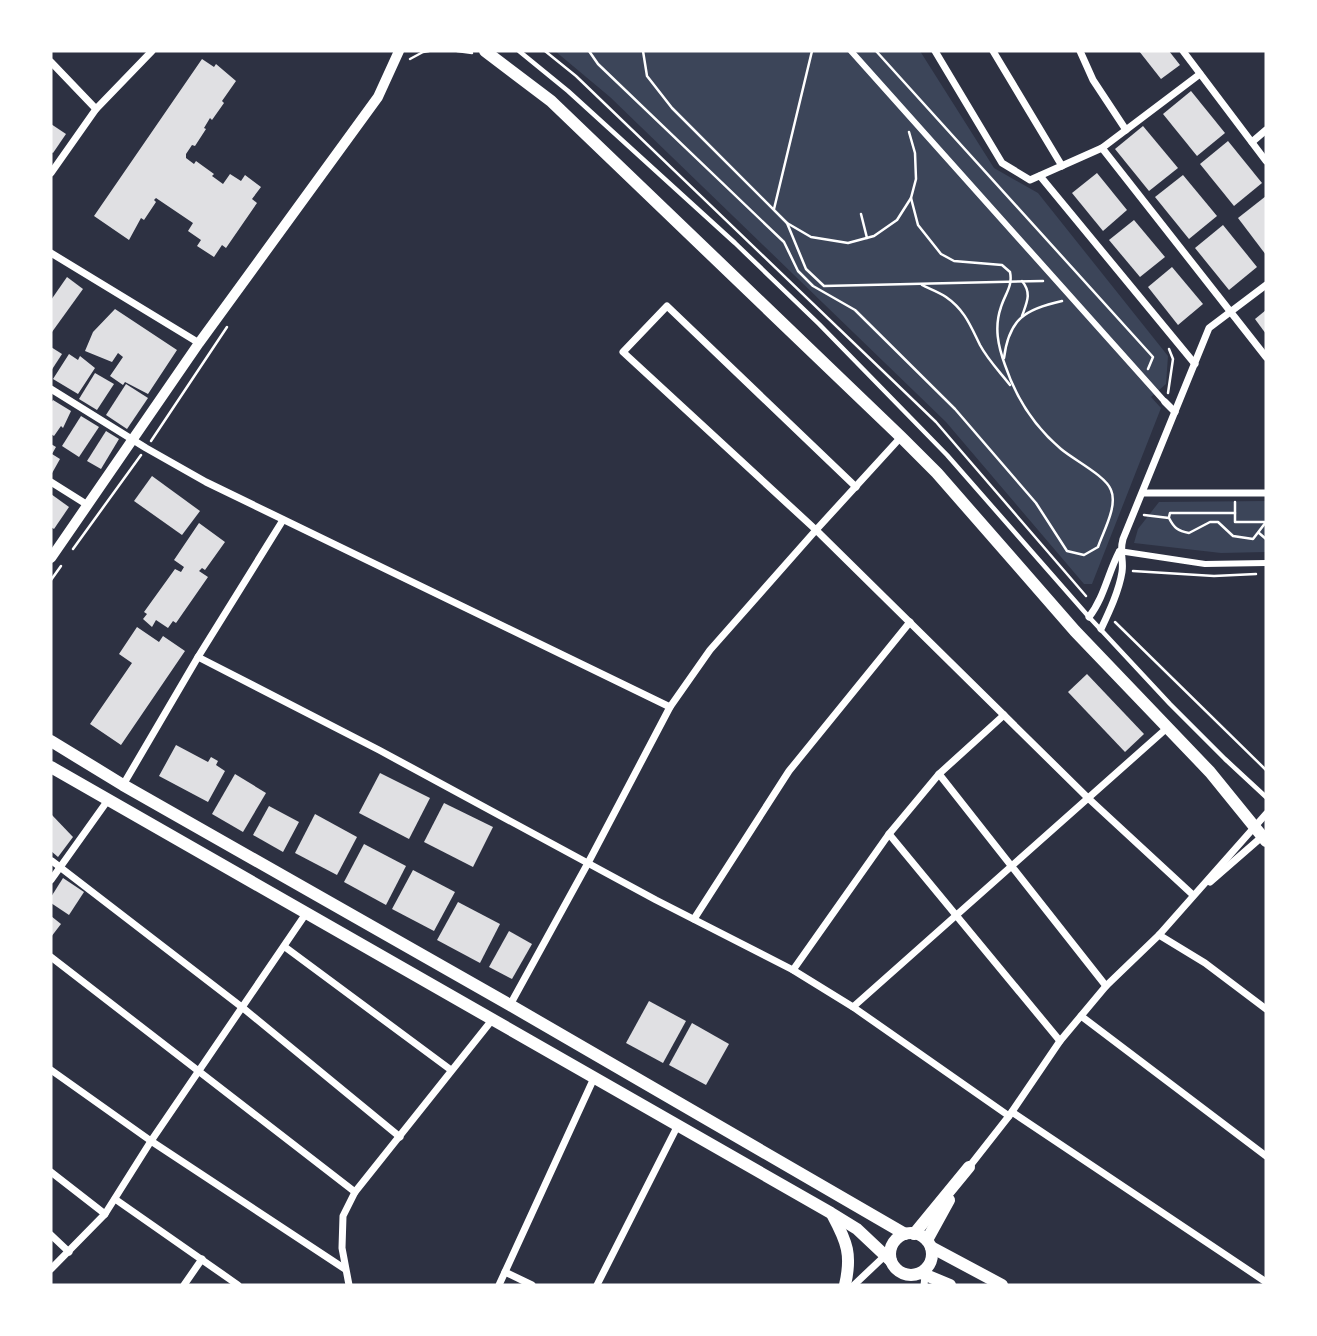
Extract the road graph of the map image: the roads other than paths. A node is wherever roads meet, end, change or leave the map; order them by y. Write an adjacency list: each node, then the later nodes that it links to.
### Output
1 (152, 51): 12 (street)
2 (399, 51): 24 (street)
3 (519, 51): 42 (lane)
4 (851, 51): 28 (street)
5 (935, 51): 20 (street)
6 (993, 51): 18 (street)
7 (1080, 51): 13 (street)
8 (1183, 51): 11 (street)
9 (479, 52): 30 (main road)
10 (51, 62): 12 (street)
11 (1200, 74): 13 (street); 15 (street)
12 (96, 109): 19 (street)
13 (1126, 130): 16 (street)
14 (1266, 130): 15 (street)
15 (1252, 142): 17 (street)
16 (1102, 148): 18 (street); 23 (street)
17 (1266, 161)
18 (1062, 166): 20 (street)
19 (51, 173)
20 (1040, 176): 26 (street)
21 (51, 253): 24 (street)
22 (1266, 285): 23 (street)
23 (1231, 312): 25 (street); 26 (street)
24 (199, 343): 31 (street)
25 (1266, 357)
26 (1195, 364): 29 (street)
27 (51, 389): 31 (street)
28 (1165, 402): 29 (street)
29 (1175, 412): 35 (street)
30 (901, 437): 33 (street); 48 (main road)
31 (132, 439): 36 (street); 37 (street)
32 (51, 482): 36 (street)
33 (856, 486): 38 (street); 38 (street)
34 (1266, 493): 35 (street)
35 (1143, 494): 39 (street)
36 (86, 504): 40 (street)
37 (283, 520): 45 (street); 46 (street)
38 (816, 530): 43 (street); 46 (street)
39 (1119, 551): 41 (street); 42 (street); 44 (street)
40 (51, 558)
41 (1266, 563)
42 (1089, 617): 44 (lane)
43 (910, 622): 47 (street); 68 (street)
44 (1101, 629): 53 (lane)
45 (198, 657): 52 (street); 60 (street)
46 (670, 707): 60 (street)
47 (1004, 715): 51 (street); 54 (street)
48 (1167, 728): 54 (street); 58 (main road)
49 (51, 741): 52 (main road)
50 (51, 767): 55 (main road)
51 (939, 774): 57 (street); 61 (street)
52 (123, 785): 74 (main road)
53 (1266, 797)
54 (1088, 798): 61 (street); 64 (street)
55 (108, 800): 62 (street); 66 (main road)
56 (1266, 814): 58 (street)
57 (889, 834): 67 (street); 72 (street)
58 (1262, 834): 64 (street); 65 (street)
59 (52, 860): 62 (street)
60 (588, 863): 68 (street); 74 (street)
61 (1011, 867): 67 (street); 73 (street)
62 (60, 868): 63 (street); 76 (street)
63 (51, 880)
64 (1193, 895): 65 (street)
65 (1184, 907): 69 (street)
66 (307, 912): 70 (street); 79 (main road)
67 (956, 915): 75 (street); 80 (street)
68 (694, 919): 72 (street)
69 (1159, 935): 73 (street); 77 (street)
70 (285, 947): 76 (street); 82 (street)
71 (51, 957): 83 (street)
72 (793, 970): 75 (street)
73 (1106, 986): 78 (street)
74 (510, 1005): 96 (main road)
75 (853, 1007): 85 (street)
76 (243, 1008): 83 (street); 87 (street)
77 (1266, 1009)
78 (1081, 1016): 80 (street); 89 (street)
79 (492, 1020): 82 (street); 84 (main road)
80 (1060, 1041): 85 (street)
81 (51, 1070): 88 (street)
82 (451, 1070): 87 (street)
83 (198, 1072): 88 (street); 92 (street)
84 (594, 1078): 86 (main road); 104 (street)
85 (1010, 1114): 90 (street); 106 (street)
86 (678, 1124): 95 (main road); 112 (street)
87 (400, 1137): 92 (street)
88 (151, 1141): 93 (street); 103 (street)
89 (1266, 1156)
90 (969, 1167): 96 (main road); 98 (main road)
91 (51, 1172): 94 (street)
92 (355, 1192): 103 (street)
93 (115, 1199): 94 (street); 101 (street)
94 (105, 1213): 99 (street)
95 (831, 1213): 100 (main road); 113 (main road)
96 (910, 1234): 98 (main road); 100 (main road)
97 (51, 1235): 99 (street)
98 (929, 1244): 105 (main road); 116 (main road)
99 (69, 1252): 102 (street)
100 (889, 1255): 105 (main road); 114 (street)
101 (202, 1259): 107 (street); 108 (street)
102 (51, 1269)
103 (345, 1269): 109 (street)
104 (505, 1272): 110 (street); 111 (street)
105 (924, 1275): 115 (main road)
106 (1266, 1282)
107 (184, 1285)
108 (239, 1285)
109 (349, 1285)
110 (499, 1285)
111 (532, 1285)
112 (597, 1285)
113 (845, 1285)
114 (854, 1285)
115 (950, 1285)
116 (1002, 1285)

